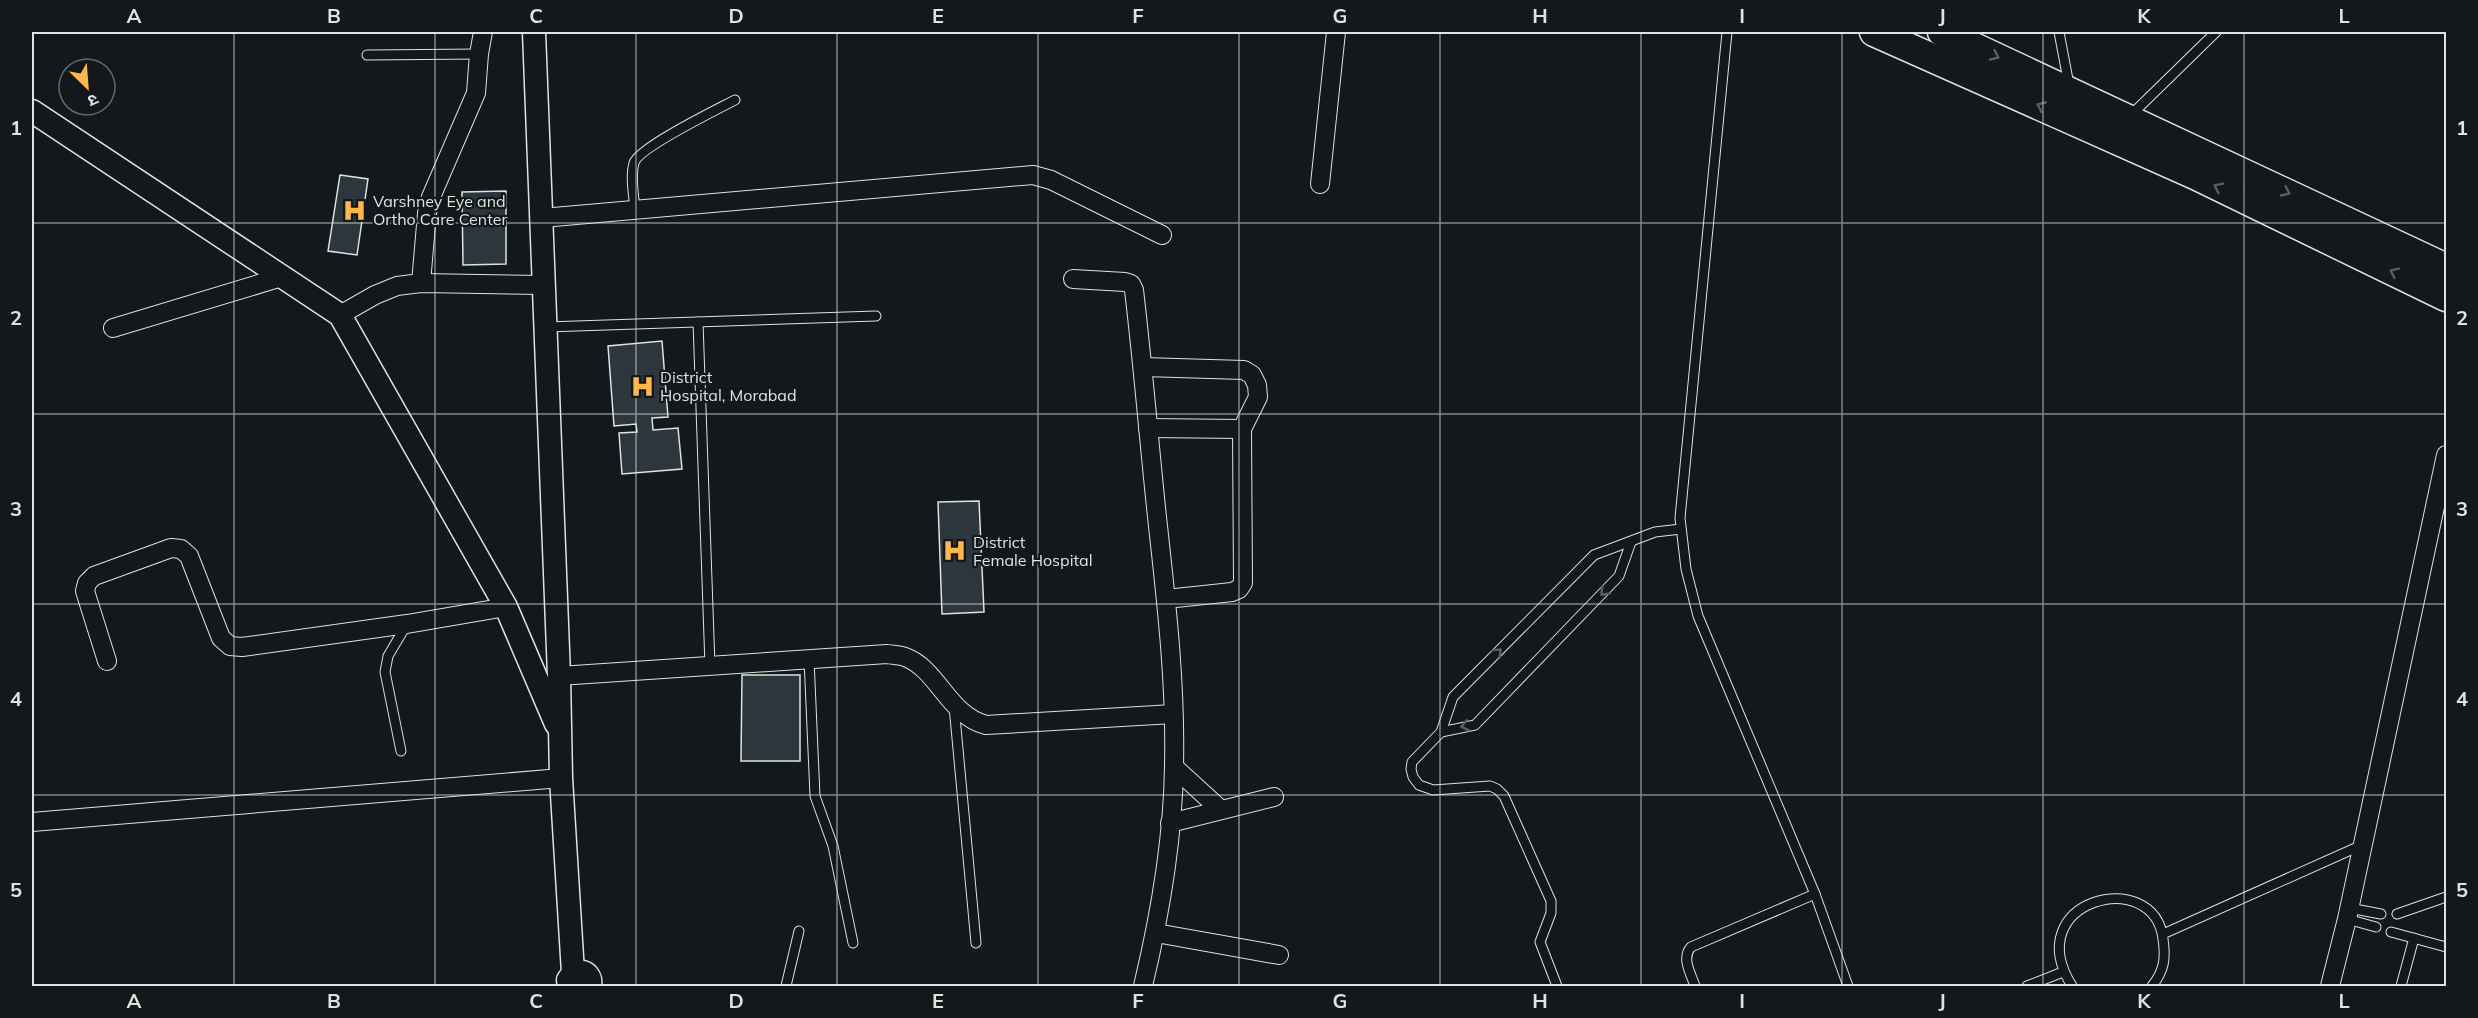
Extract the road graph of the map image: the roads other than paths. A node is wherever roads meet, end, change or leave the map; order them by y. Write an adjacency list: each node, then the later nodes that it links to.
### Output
1 (483, 32): 9 (street)
2 (534, 32): 17 (street)
3 (1336, 32): 15 (street)
4 (1727, 32): 34 (lane)
5 (1874, 32): 24 (main road, one-way to 5)
6 (1942, 32): 11 (main road, one-way to 11)
7 (2059, 32): 11 (lane)
8 (2216, 32): 14 (lane)
9 (479, 54): 10 (lane); 22 (street)
10 (367, 55)
11 (2070, 91): 14 (main road)
12 (735, 100): 16 (lane)
13 (32, 111): 20 (street)
14 (2128, 119): 19 (main road, one-way to 19)
15 (1320, 184)
16 (635, 210): 17 (street); 18 (street)
17 (542, 218): 23 (street)
18 (1162, 235)
19 (2446, 268)
20 (282, 277): 25 (street); 29 (street)
21 (1073, 279): 30 (street)
22 (421, 282): 23 (street); 25 (street)
23 (544, 285): 28 (street)
24 (2446, 297)
25 (340, 315): 37 (street)
26 (876, 316): 27 (lane)
27 (698, 322): 28 (lane); 41 (lane)
28 (546, 327): 42 (street)
29 (113, 328)
30 (1143, 367): 31 (street); 32 (street)
31 (1148, 428): 32 (street); 36 (street)
32 (1242, 429): 36 (street)
33 (2446, 454): 54 (street)
34 (1681, 529): 35 (lane); 55 (lane)
35 (1631, 542): 45 (lane, one-way to 35); 45 (lane, one-way to 45)
36 (1166, 599): 44 (street)
37 (506, 607): 38 (street); 46 (street)
38 (407, 624): 40 (street); 47 (lane)
39 (809, 659): 41 (street); 43 (street); 66 (lane)
40 (107, 661)
41 (710, 666): 42 (street)
42 (559, 676): 46 (street)
43 (954, 704): 44 (street); 67 (lane)
44 (1173, 714): 48 (street)
45 (1441, 732): 74 (lane)
46 (560, 733): 49 (street)
47 (401, 751)
48 (1174, 767): 51 (street); 53 (street)
49 (561, 778): 52 (street); 71 (street)
50 (1274, 797): 51 (street)
51 (1221, 810): 53 (street)
52 (32, 822)
53 (1170, 823): 63 (street)
54 (2362, 845): 57 (street); 64 (lane)
55 (1815, 894): 75 (lane); 76 (lane)
56 (2446, 897): 59 (lane)
57 (2348, 913): 58 (lane); 60 (lane); 80 (street)
58 (2381, 914)
59 (2397, 914)
60 (2376, 927)
61 (799, 931): 72 (lane)
62 (2391, 932): 65 (lane)
63 (1156, 933): 69 (street); 73 (street)
64 (2163, 934): 70 (lane); 79 (lane)
65 (2414, 938): 68 (lane); 81 (lane)
66 (853, 943)
67 (976, 943)
68 (2446, 947)
69 (1279, 955)
70 (2063, 972): 77 (lane); 78 (lane)
71 (585, 983)
72 (786, 987)
73 (1143, 987)
74 (1557, 987)
75 (1695, 987)
76 (1848, 987)
77 (2027, 987)
78 (2072, 987)
79 (2152, 987)
80 (2330, 987)
81 (2401, 987)

